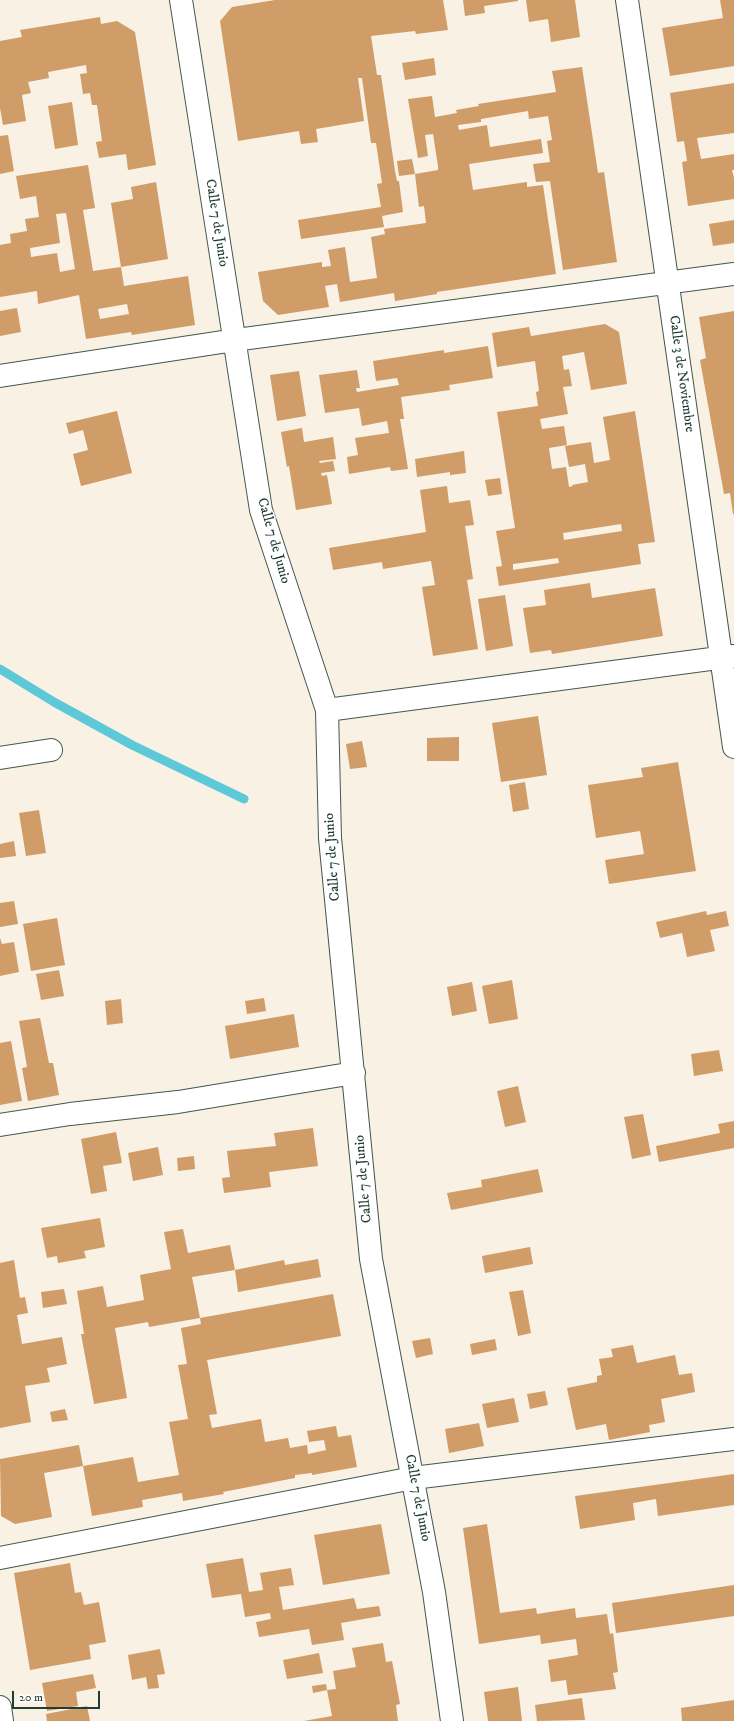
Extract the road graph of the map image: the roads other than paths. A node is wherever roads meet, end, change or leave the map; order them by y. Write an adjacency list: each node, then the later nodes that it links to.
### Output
1 (181, 0): 5 (street, Calle 7 de Junio)
2 (627, 0): 4 (street, Calle 3 de Noviembre)
3 (734, 274): 4 (street)
4 (668, 282): 5 (street); 7 (street, Calle 3 de Noviembre)
5 (235, 340): 6 (street); 8 (street, Calle 7 de Junio)
6 (0, 376)
7 (728, 657): 8 (street); 9 (street, Calle 3 de Noviembre)
8 (326, 710): 12 (street, Calle 7 de Junio)
9 (734, 747)
10 (51, 750): 11 (street)
11 (0, 758)
12 (354, 1073): 13 (street); 15 (street, Calle 7 de Junio)
13 (0, 1125)
14 (734, 1439): 15 (street)
15 (413, 1478): 16 (street); 19 (street, Calle 7 de Junio)
16 (0, 1558)
17 (0, 1707): 18 (street)
18 (2, 1721)
19 (452, 1721)

